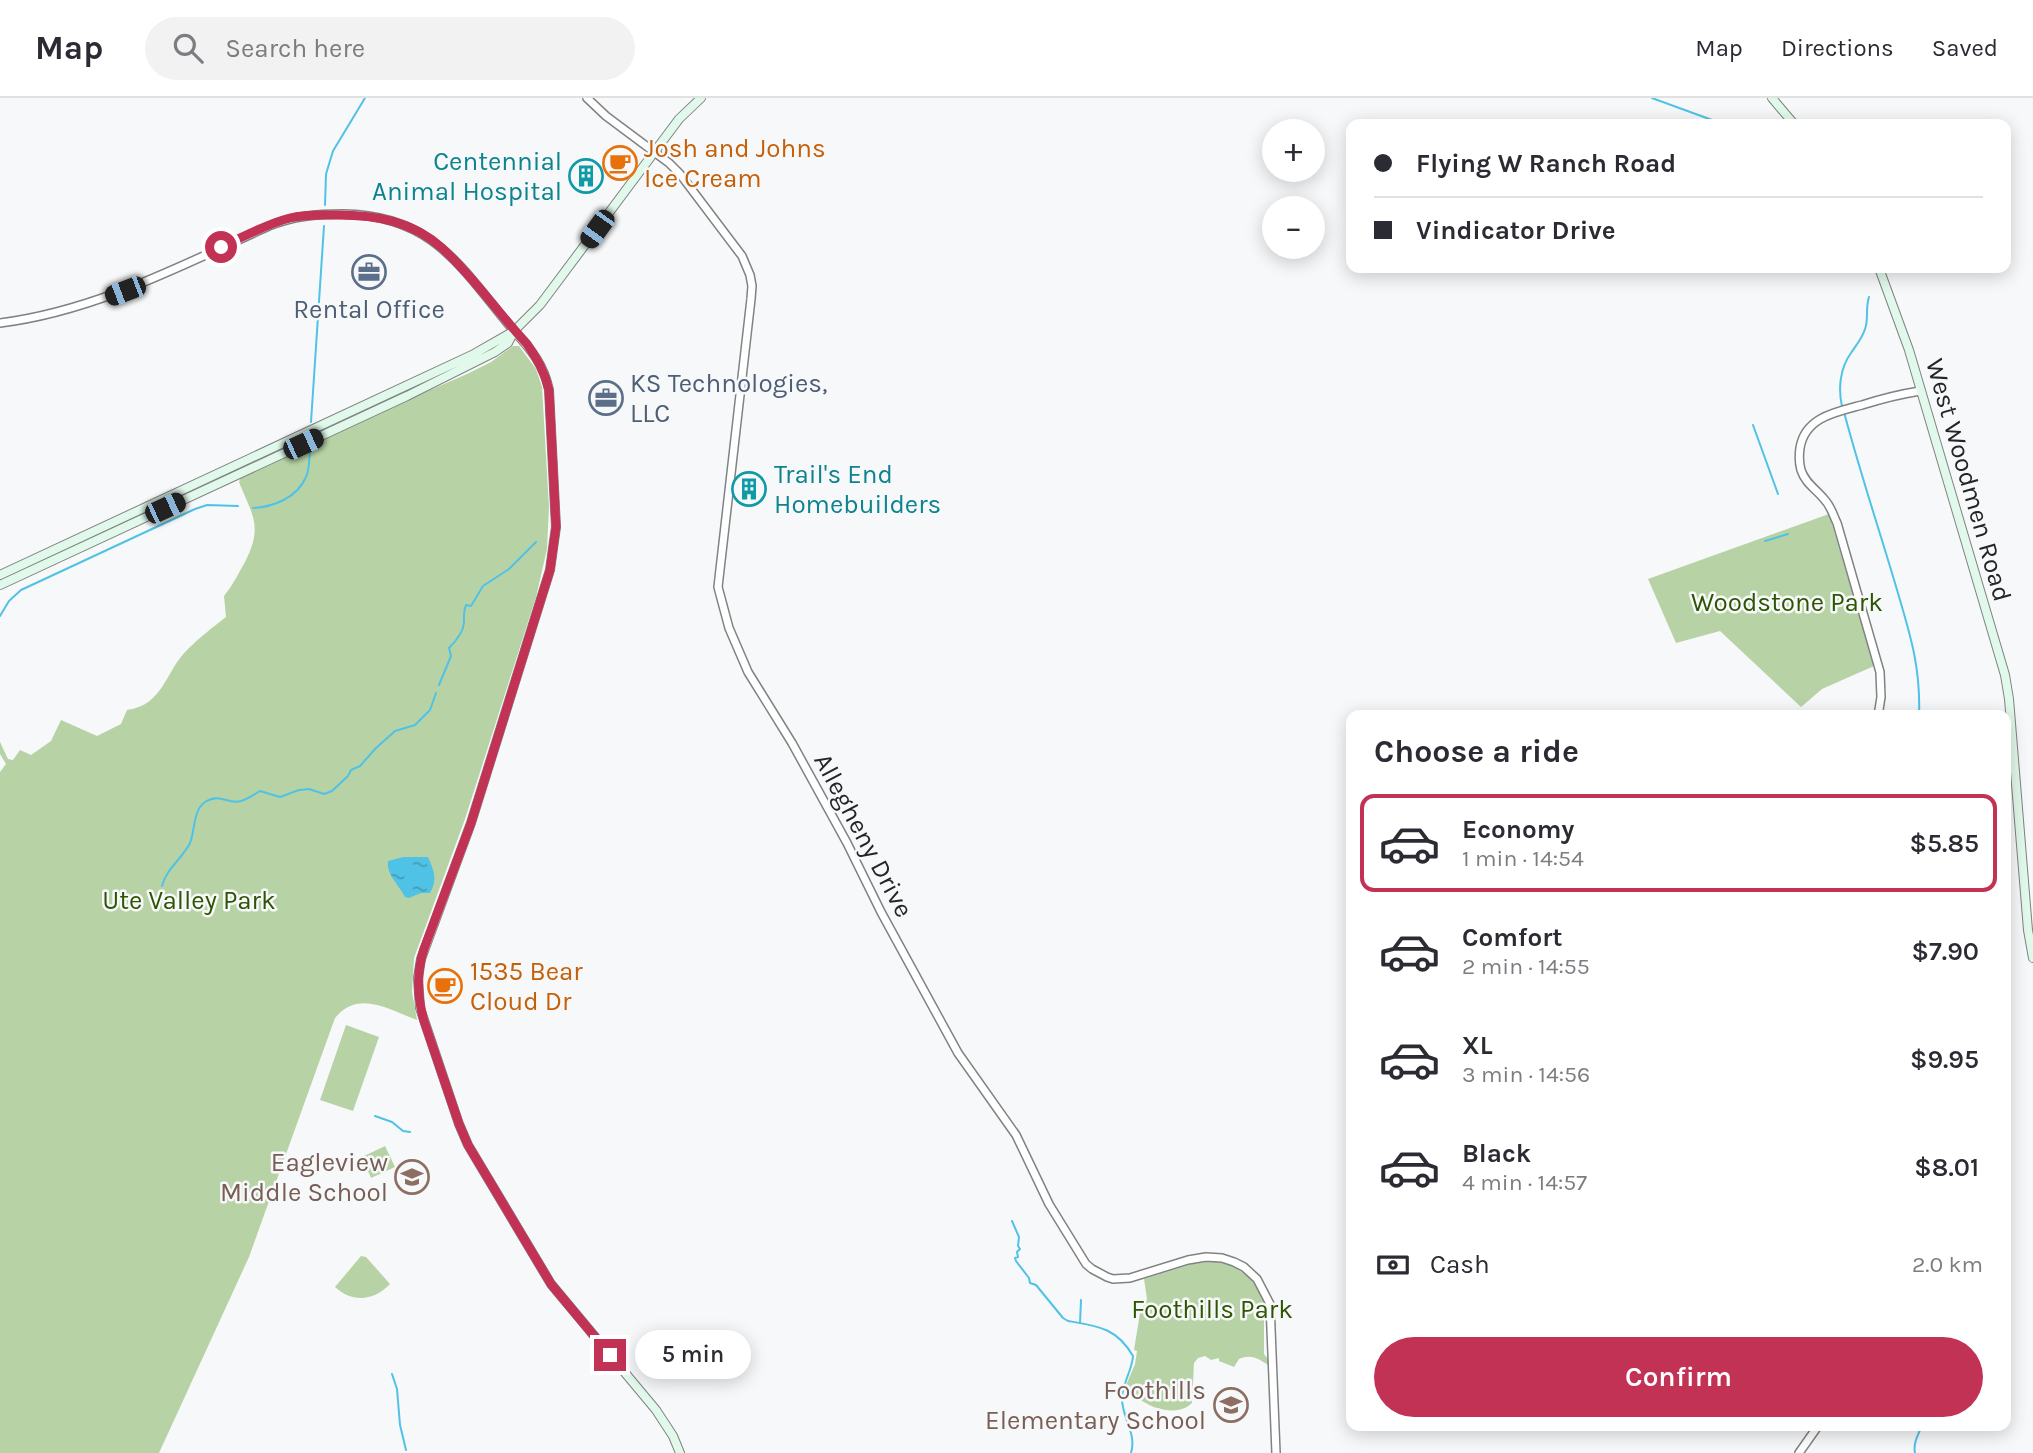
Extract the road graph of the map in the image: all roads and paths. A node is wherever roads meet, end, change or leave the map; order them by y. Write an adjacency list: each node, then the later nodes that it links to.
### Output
1 (587, 98): 5 (street, Allegheny Drive)
2 (701, 98): 5 (main road)
3 (1772, 98): 4 (main road)
4 (1790, 119)
5 (654, 151): 8 (main road); 19 (street, Allegheny Drive)
6 (1881, 273): 9 (main road, West Woodmen Road)
7 (0, 323): 8 (street)
8 (514, 331): 10 (main road); 18 (main road)
9 (1920, 391): 13 (street); 14 (main road, West Woodmen Road)
10 (320, 431): 11 (main road); 12 (main road)
11 (0, 575)
12 (0, 585)
13 (1879, 710)
14 (2009, 710)
15 (2011, 732): 16 (main road, West Woodmen Road)
16 (2033, 958)
17 (1814, 1431): 20 (street)
18 (680, 1453)
19 (1276, 1453)
20 (1799, 1453)

